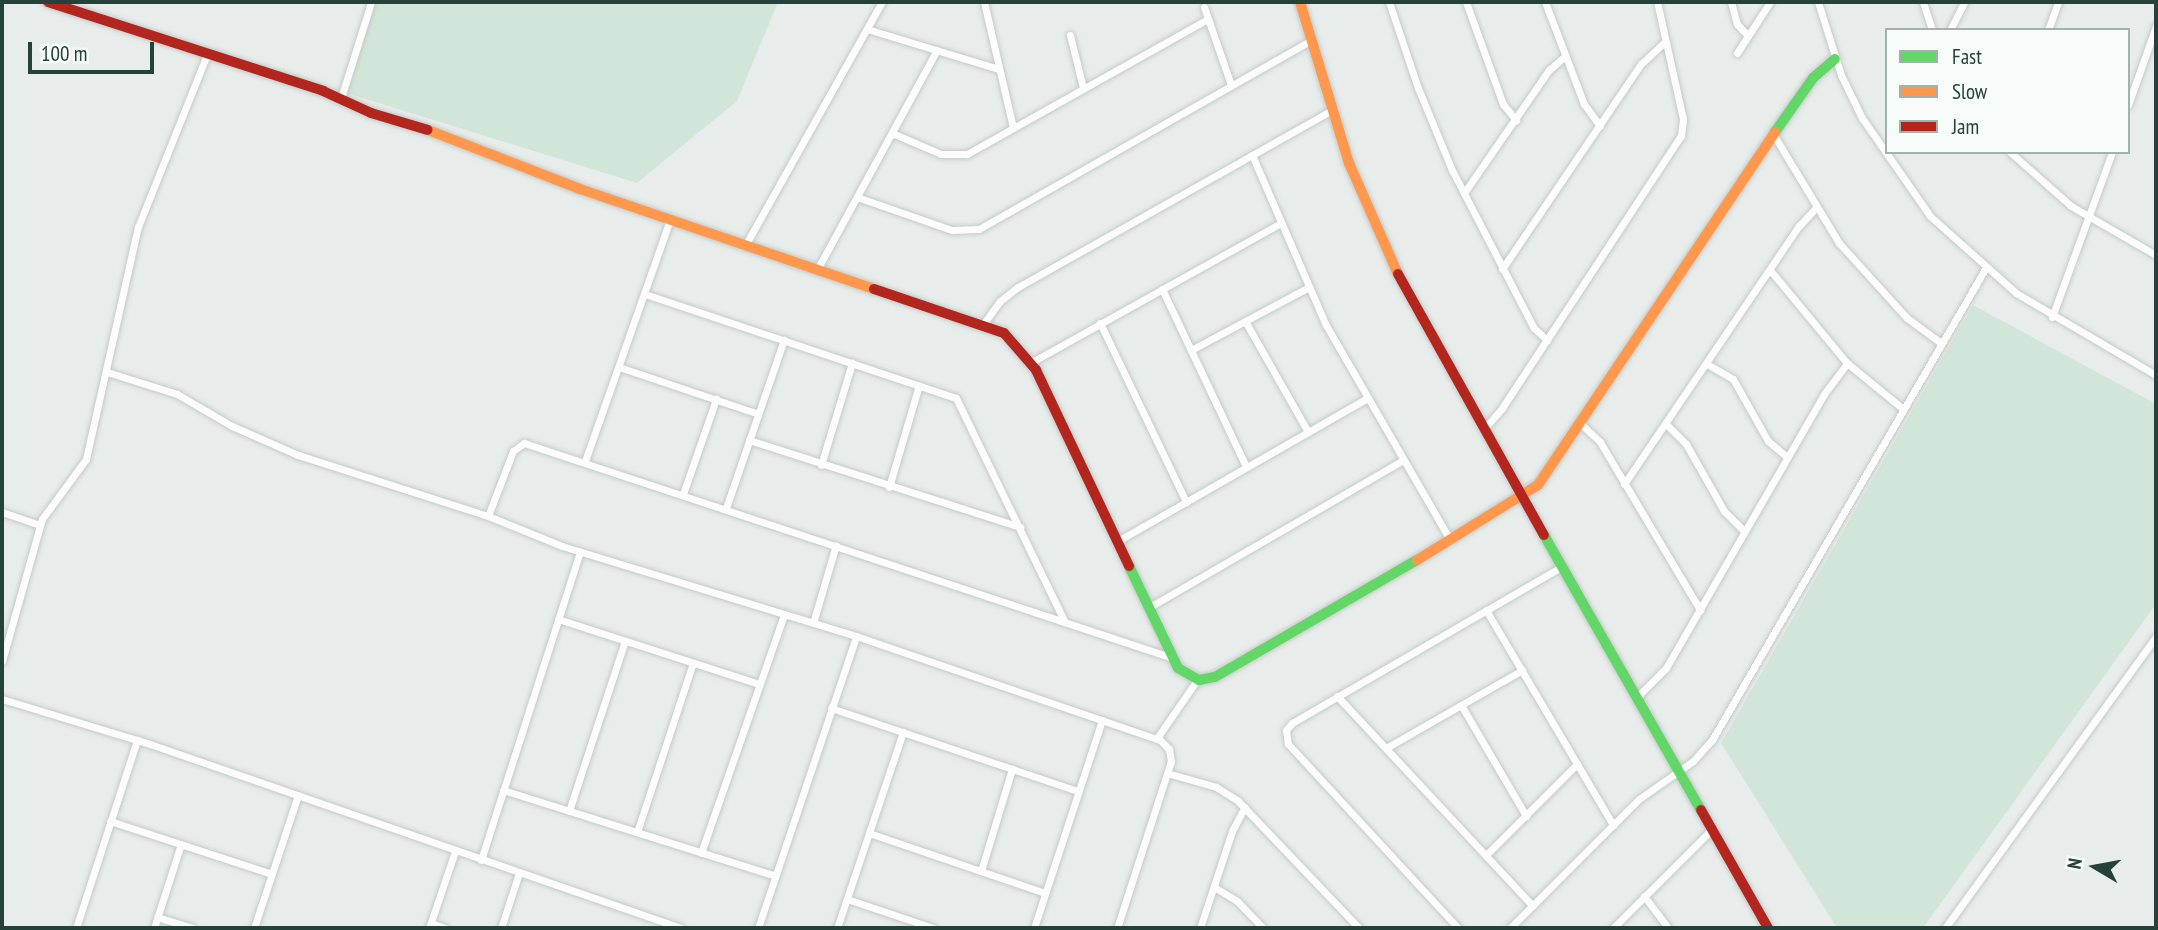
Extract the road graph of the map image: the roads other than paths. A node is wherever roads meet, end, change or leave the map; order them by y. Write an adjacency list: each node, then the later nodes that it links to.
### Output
1 (48, 2): 28 (street)
2 (371, 2): 35 (street)
3 (882, 2): 22 (street)
4 (984, 2): 32 (street)
5 (1300, 2): 25 (street)
6 (1389, 2): 46 (street)
7 (1466, 2): 38 (street)
8 (1545, 2): 30 (street)
9 (1657, 2): 26 (street)
10 (1731, 2): 24 (street)
11 (1770, 2): 24 (street)
12 (1818, 2): 31 (street)
13 (1923, 2): 19 (street)
14 (1964, 2): 20 (street)
15 (2058, 2): 21 (street)
16 (1204, 7): 17 (street)
17 (1208, 19): 33 (street); 34 (street)
18 (2156, 26): 36 (street)
19 (1932, 28)
20 (1951, 28)
21 (2049, 28)
22 (867, 29): 27 (street); 52 (street)
23 (1070, 35): 34 (street)
24 (1748, 36): 29 (street)
25 (1310, 41): 33 (street); 37 (street)
26 (1665, 42): 39 (street); 66 (street)
27 (937, 50): 32 (street); 41 (street)
28 (208, 52): 35 (street); 74 (street)
29 (1737, 53)
30 (1564, 57): 38 (street); 39 (street)
31 (1835, 59): 42 (street); 56 (street)
32 (999, 69): 40 (street)
33 (1231, 85): 47 (street)
34 (1083, 88): 40 (street)
35 (341, 98): 50 (street)
36 (2130, 99)
37 (1330, 111): 45 (street); 83 (street)
38 (1516, 120): 46 (street)
39 (1600, 126): 55 (street)
40 (1013, 128): 41 (street)
41 (892, 134): 47 (street)
42 (1775, 136): 48 (street); 81 (street)
43 (2012, 154): 49 (street)
44 (2111, 154): 49 (street)
45 (1252, 155): 51 (street); 63 (street)
46 (1464, 193): 55 (street)
47 (857, 197): 54 (street)
48 (1817, 207): 57 (street); 67 (street)
49 (2088, 218): 53 (street); 61 (street)
50 (670, 219): 52 (street); 60 (street)
51 (1281, 223): 58 (street); 59 (street)
52 (746, 244): 54 (street)
53 (2156, 255)
54 (818, 268): 63 (street)
55 (1502, 269): 66 (street)
56 (1985, 269): 61 (street); 67 (street)
57 (1770, 270): 71 (street); 72 (street)
58 (1308, 288): 62 (street); 77 (street)
59 (1163, 289): 64 (street); 68 (street)
60 (645, 293): 65 (street); 73 (street)
61 (2052, 317): 75 (street)
62 (1245, 321): 68 (street); 84 (street)
63 (984, 323): 69 (street)
64 (1100, 323): 69 (street); 95 (street)
65 (784, 340): 70 (street); 80 (street)
66 (1547, 340): 83 (street)
67 (1941, 343): 79 (street)
68 (1191, 350): 90 (street)
69 (1032, 362): 103 (street)
70 (852, 363): 76 (street); 89 (street)
71 (1847, 363): 79 (street); 86 (street)
72 (1707, 364): 82 (street); 86 (street)
73 (619, 368): 78 (street); 88 (street)
74 (107, 372): 98 (street); 99 (street)
75 (2156, 375)
76 (919, 385): 92 (street); 100 (street)
77 (1367, 398): 84 (street); 87 (street)
78 (716, 400): 80 (street); 93 (street)
79 (1902, 408): 135 (street)
80 (756, 413): 85 (street)
81 (1581, 424): 91 (street); 94 (street)
82 (1667, 425): 91 (street); 101 (street)
83 (1483, 429): 94 (street)
84 (1308, 432): 90 (street)
85 (749, 440): 89 (street); 96 (street)
86 (1787, 457): 101 (street)
87 (1403, 460): 102 (street); 107 (street)
88 (585, 461): 93 (street); 98 (street)
89 (821, 465): 92 (street)
90 (1246, 467): 95 (street)
91 (1624, 484): 109 (street)
92 (889, 487): 100 (street)
93 (683, 494): 96 (street)
94 (1522, 498): 102 (street); 106 (street)
95 (1186, 502): 103 (street)
96 (726, 508): 104 (street)
97 (2, 512): 99 (street)
98 (488, 516): 105 (street)
99 (40, 525): 118 (street)
100 (1020, 527): 112 (street)
101 (1744, 531): 109 (street)
102 (1450, 540): 121 (street)
103 (1116, 542): 107 (street)
104 (836, 545): 112 (street); 113 (street)
105 (580, 552): 110 (street); 111 (street)
106 (1561, 567): 108 (street); 124 (street)
107 (1148, 608): 117 (street)
108 (1486, 610): 120 (street); 123 (street)
109 (1700, 610): 124 (street)
110 (784, 614): 113 (street); 122 (street)
111 (558, 619): 116 (street); 137 (street)
112 (1065, 622): 117 (street)
113 (813, 623): 114 (street)
114 (856, 636): 127 (street); 128 (street)
115 (2156, 637): 184 (street)
116 (625, 641): 119 (street); 141 (street)
117 (1173, 658): 121 (street)
118 (2, 661)
119 (693, 663): 122 (street); 146 (street)
120 (1522, 670): 126 (street); 133 (street)
121 (1197, 680): 130 (street)
122 (759, 684): 150 (street)
123 (1337, 696): 132 (street); 179 (street)
124 (1636, 698): 135 (street)
125 (2, 699): 131 (street)
126 (1461, 705): 132 (street); 142 (street)
127 (831, 708): 129 (street); 156 (street)
128 (1102, 720): 130 (street); 138 (street)
129 (903, 732): 134 (street); 147 (street)
130 (1157, 738): 136 (street)
131 (137, 740): 139 (street); 143 (street)
132 (1386, 748): 151 (street)
133 (1577, 764): 142 (street); 144 (street)
134 (1012, 769): 138 (street); 153 (street)
135 (1677, 771): 144 (street); 145 (street)
136 (1167, 773): 140 (street); 175 (street)
137 (503, 790): 141 (street); 152 (street)
138 (1078, 792): 158 (street)
139 (298, 795): 149 (street); 155 (street)
140 (1245, 807): 157 (street); 178 (street)
141 (569, 811): 146 (street)
142 (1526, 816): 151 (street)
143 (110, 821): 148 (street); 164 (street)
144 (1613, 825): 161 (street)
145 (1711, 830): 159 (street); 183 (street)
146 (637, 832): 150 (street)
147 (869, 833): 153 (street); 160 (street)
148 (181, 844): 155 (street); 162 (street)
149 (455, 851): 152 (street); 163 (street)
150 (701, 853): 156 (street)
151 (1486, 855): 161 (street)
152 (481, 860): 154 (street)
153 (981, 871): 158 (street)
154 (519, 873): 169 (street); 170 (street)
155 (272, 874): 167 (street)
156 (775, 876): 171 (street)
157 (1214, 887): 176 (street); 177 (street)
158 (1045, 893): 174 (street)
159 (1644, 896): 181 (street); 182 (street)
160 (847, 899): 172 (street); 173 (street)
161 (1533, 906): 180 (street)
162 (157, 917): 165 (street); 166 (street)
163 (430, 926): 168 (street)
164 (76, 928)
165 (154, 928)
166 (192, 928)
167 (254, 928)
168 (445, 928)
169 (501, 928)
170 (678, 928)
171 (758, 928)
172 (837, 928)
173 (933, 928)
174 (1034, 928)
175 (1117, 928)
176 (1200, 928)
177 (1263, 928)
178 (1359, 928)
179 (1458, 928)
180 (1510, 928)
181 (1613, 928)
182 (1668, 928)
183 (1768, 928)
184 (1945, 928)

